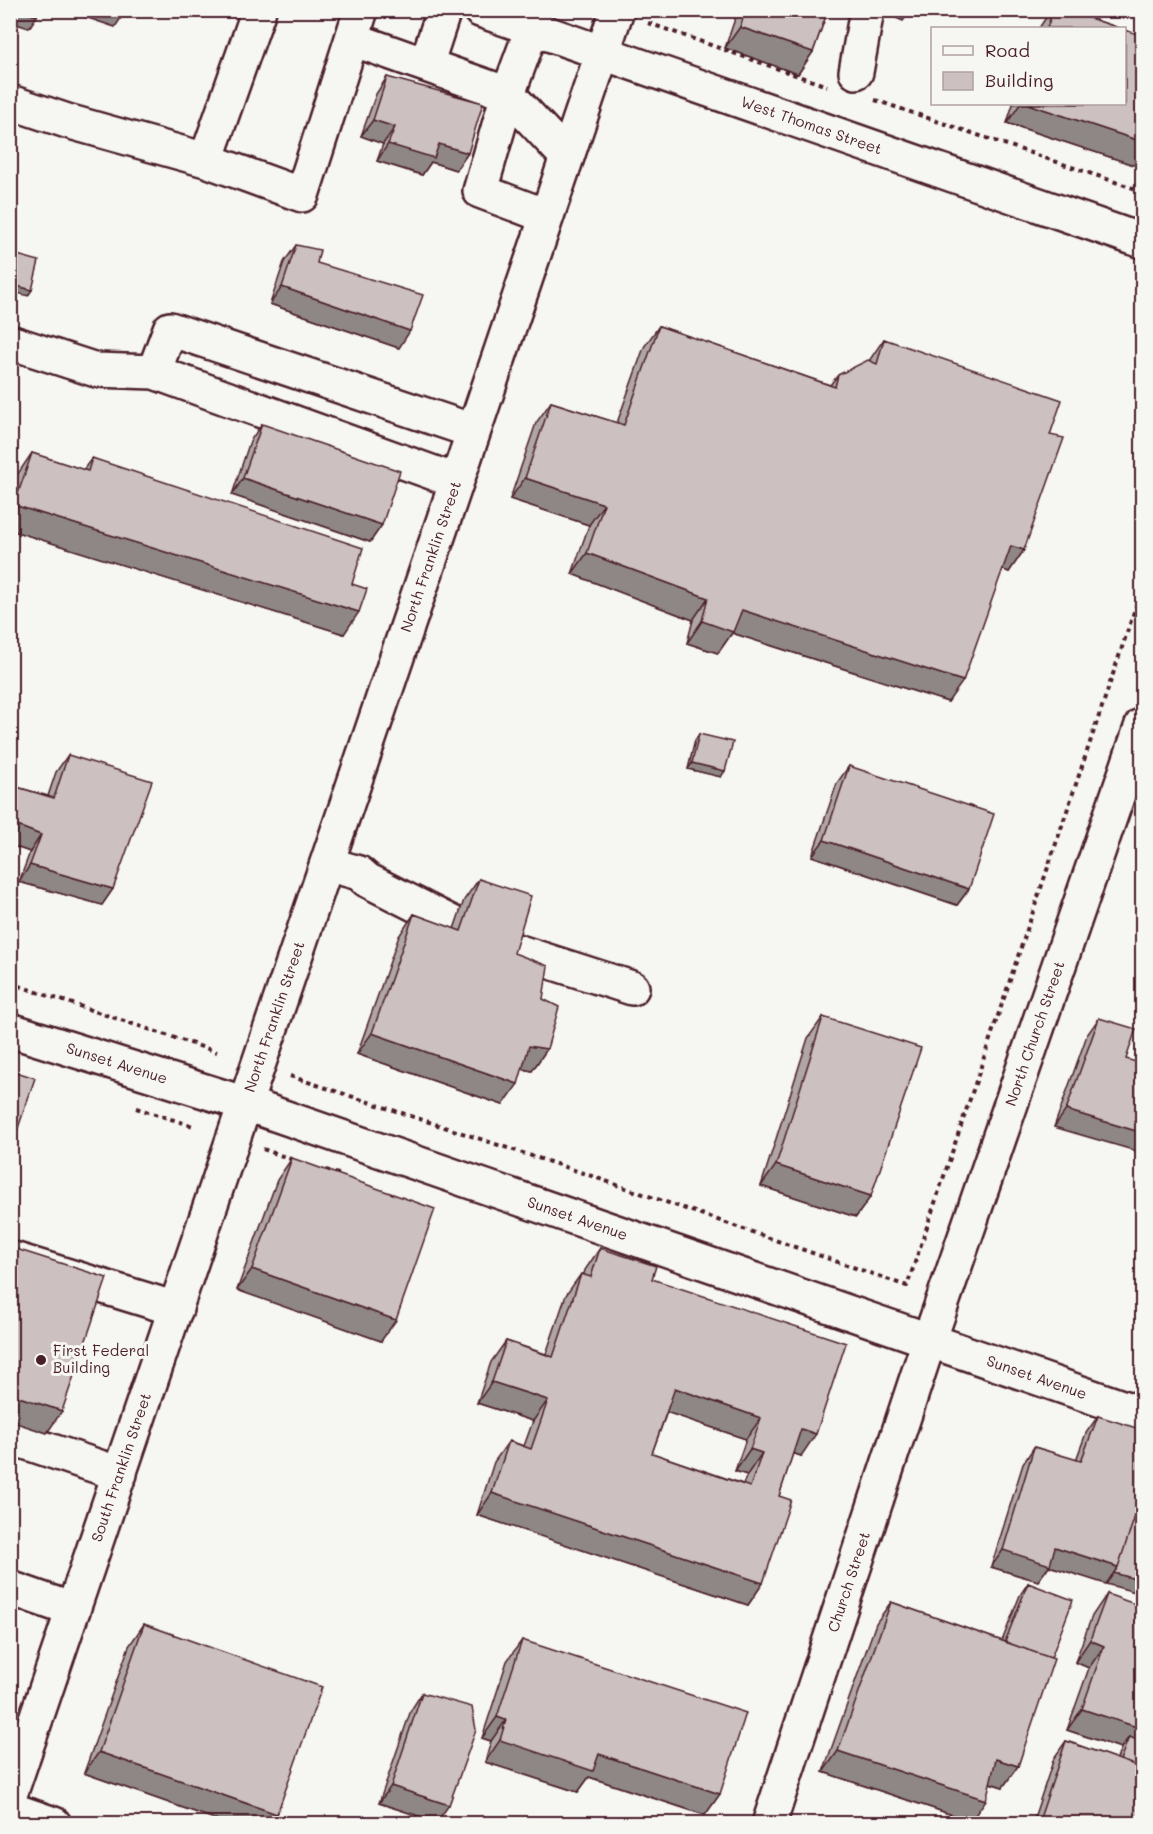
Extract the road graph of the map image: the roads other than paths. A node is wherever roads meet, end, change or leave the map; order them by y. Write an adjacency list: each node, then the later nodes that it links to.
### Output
1 (259, 10): 14 (main road)
2 (444, 10): 9 (main road)
3 (480, 10): 7 (main road, West Thomas Street)
4 (617, 10): 8 (main road, North Franklin Street)
5 (867, 10): 10 (main road)
6 (356, 25): 9 (main road); 14 (main road)
7 (532, 28): 8 (main road, West Thomas Street); 11 (main road)
8 (602, 53): 13 (main road, North Franklin Street); 16 (main road, West Thomas Street)
9 (426, 65): 11 (main road)
10 (852, 86)
11 (508, 94): 13 (main road); 15 (main road)
12 (10, 102): 14 (main road)
13 (567, 157): 15 (main road, North Franklin Street)
14 (206, 160)
15 (546, 216): 19 (main road, North Franklin Street)
16 (1143, 240)
17 (10, 342): 18 (main road)
18 (154, 372): 19 (main road); 20 (main road)
19 (473, 431): 20 (main road, North Franklin Street)
20 (456, 481): 22 (main road, North Franklin Street)
21 (1143, 725): 30 (main road, North Church Street)
22 (327, 864): 23 (main road); 27 (main road, North Franklin Street)
23 (456, 925)
24 (507, 948): 25 (main road)
25 (632, 988)
26 (10, 1030): 27 (main road, Sunset Avenue)
27 (246, 1104): 29 (main road, South Franklin Street); 30 (main road, Sunset Avenue)
28 (10, 1258): 29 (main road)
29 (176, 1309): 33 (main road, South Franklin Street)
30 (929, 1341): 31 (main road, Sunset Avenue); 39 (main road, Church Street)
31 (1143, 1414)
32 (10, 1437): 33 (main road)
33 (120, 1474): 35 (main road, South Franklin Street)
34 (10, 1588): 35 (main road)
35 (73, 1610): 36 (main road, South Franklin Street)
36 (10, 1795)
37 (10, 1809): 38 (main road)
38 (54, 1824)
39 (769, 1824)

